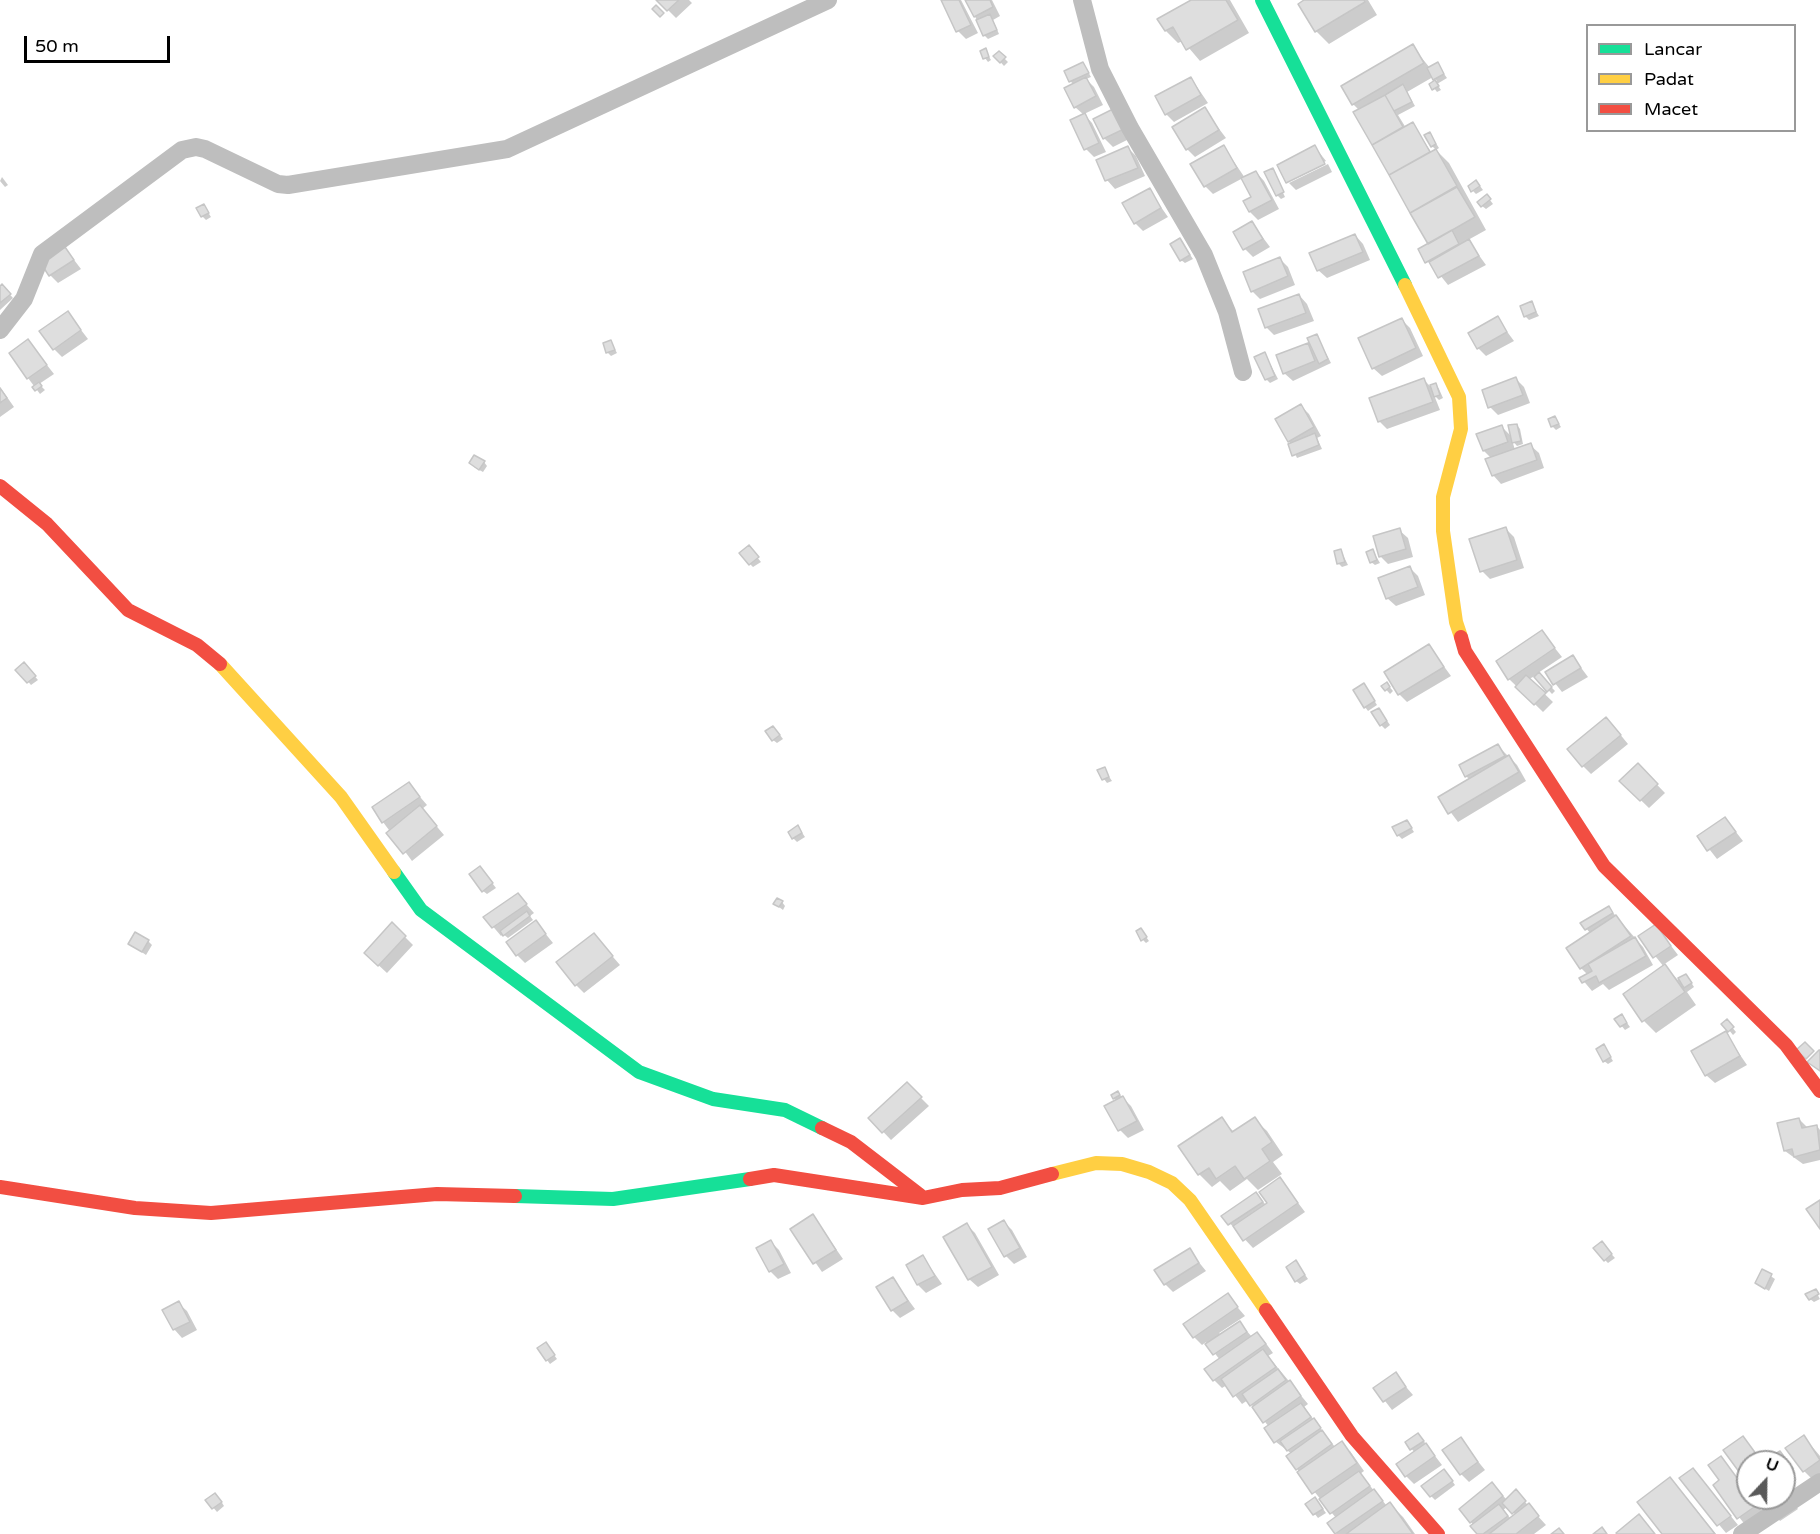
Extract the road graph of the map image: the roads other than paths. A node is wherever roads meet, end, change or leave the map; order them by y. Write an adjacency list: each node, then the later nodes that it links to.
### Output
1 (828, 0): 4 (street)
2 (1082, 0): 5 (street)
3 (1262, 0): 7 (street)
4 (0, 330)
5 (1243, 372)
6 (0, 486): 9 (street)
7 (1820, 1091)
8 (0, 1187): 9 (street)
9 (923, 1198): 11 (street)
10 (1820, 1482): 12 (street)
11 (1438, 1534)
12 (1742, 1534)

